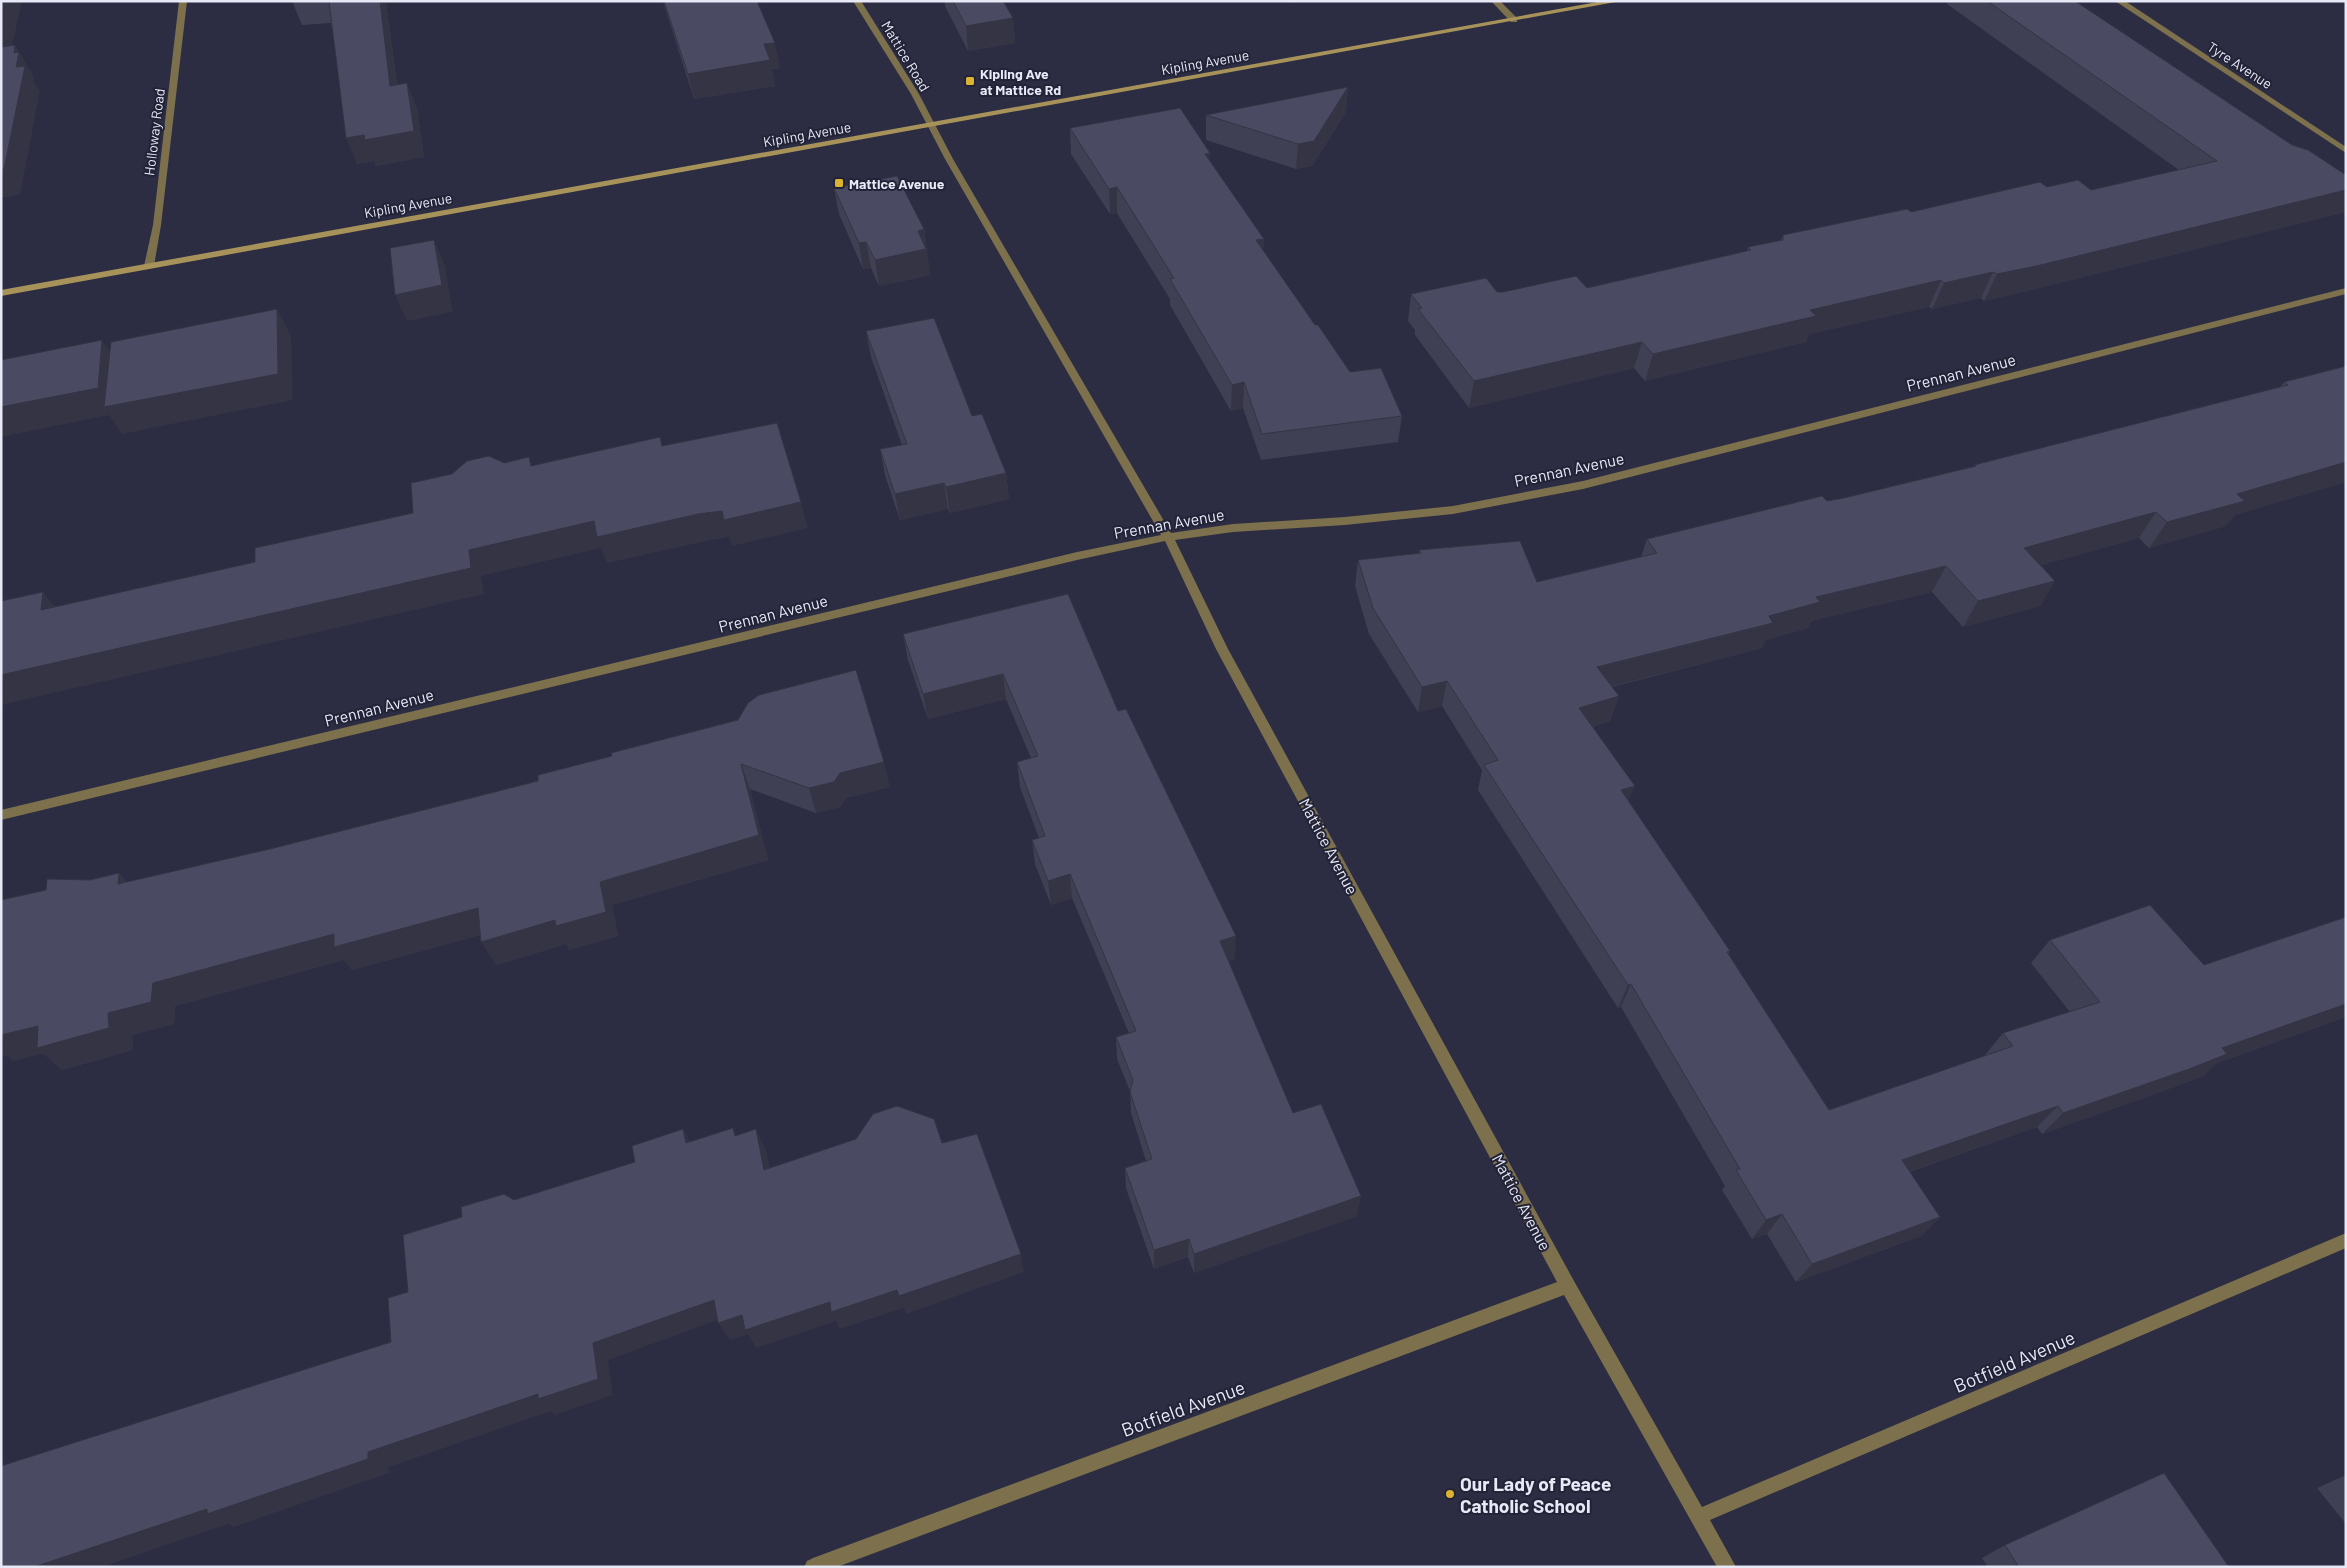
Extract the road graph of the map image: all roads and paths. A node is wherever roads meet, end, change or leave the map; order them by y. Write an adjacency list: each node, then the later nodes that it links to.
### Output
1 (183, 1): 9 (street, Holloway Road)
2 (858, 1): 7 (street, Mattice Road)
3 (1495, 1): 6 (street)
4 (1617, 1): 6 (main road, Kipling Avenue)
5 (2119, 1): 8 (street, Tyre Avenue)
6 (1514, 20): 7 (main road, Kipling Avenue)
7 (932, 125): 9 (main road, Kipling Avenue); 12 (street, Mattice Avenue)
8 (2346, 151)
9 (149, 266): 11 (main road, Kipling Avenue)
10 (2346, 290): 12 (street, Prennan Avenue)
11 (1, 293)
12 (1168, 537): 13 (street, Prennan Avenue); 15 (street, Mattice Avenue)
13 (1, 815)
14 (2346, 1240): 16 (street, Botfield Avenue)
15 (1568, 1286): 16 (street, Mattice Avenue); 17 (street, Botfield Avenue)
16 (1698, 1517): 18 (street, Mattice Avenue)
17 (813, 1567)
18 (1726, 1567)

